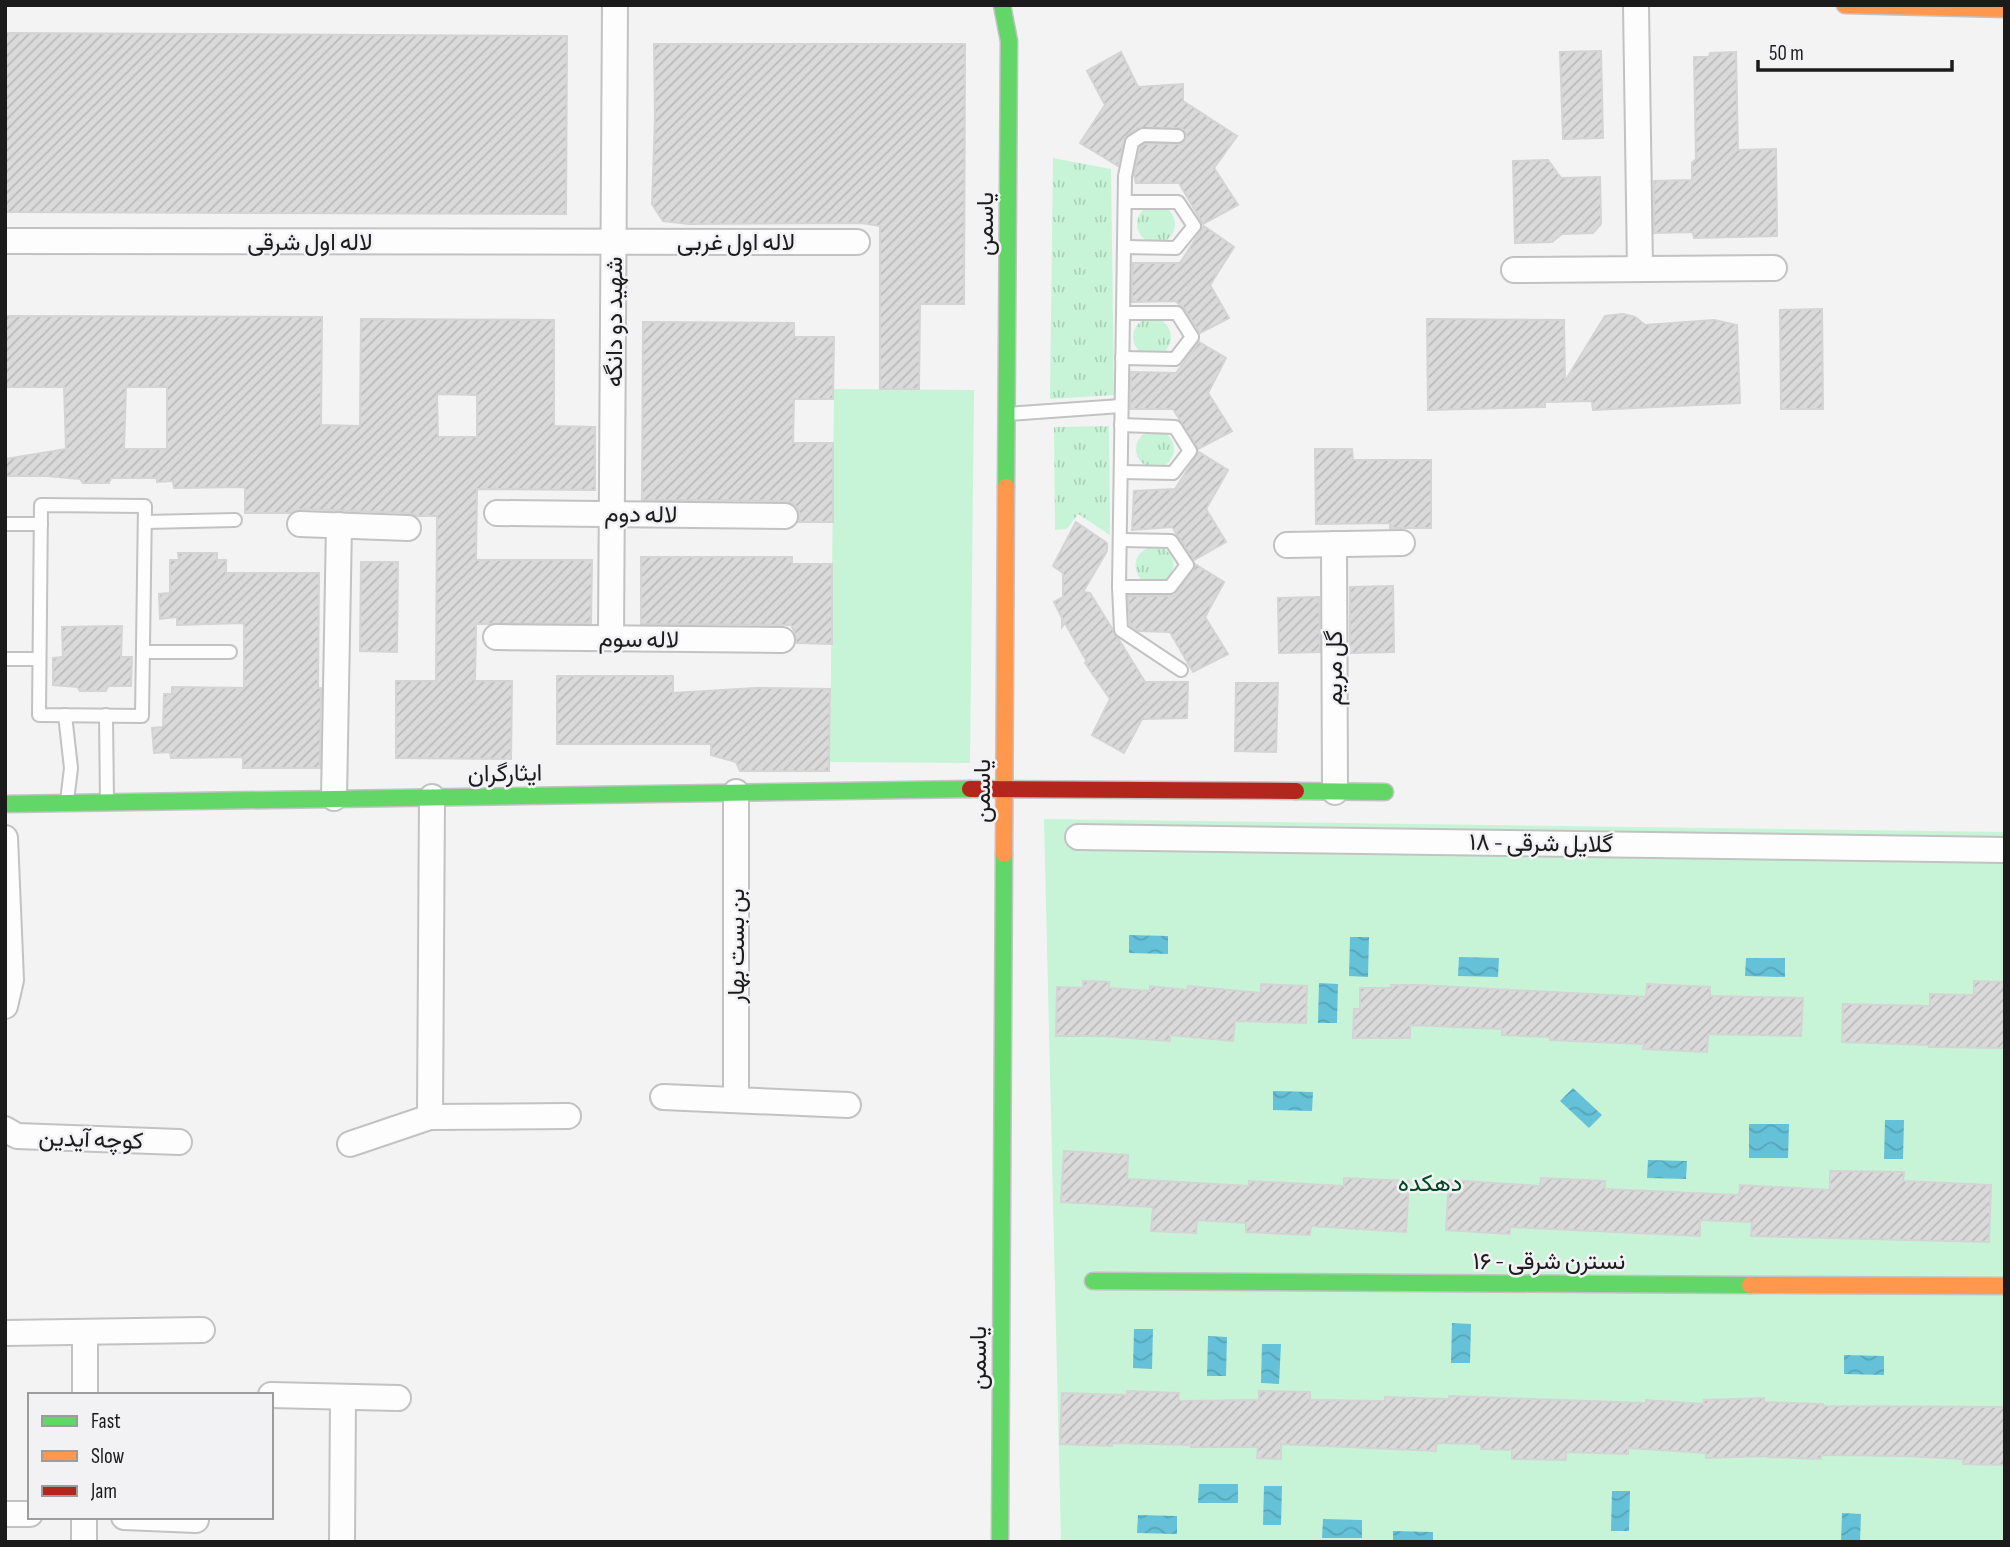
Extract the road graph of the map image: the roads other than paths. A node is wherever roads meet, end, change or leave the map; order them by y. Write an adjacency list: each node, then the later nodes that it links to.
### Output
1 (615, 5): 11 (street, شهید دو دانگه)
2 (1002, 5): 7 (street, یاسمن)
3 (1019, 5): 7 (street, یاسمن)
4 (1636, 5): 14 (street)
5 (1845, 5): 6 (street)
6 (2005, 9)
7 (1009, 41): 20 (street, یاسمن)
8 (1178, 136): 9 (lane)
9 (1125, 202): 13 (lane); 13 (lane)
10 (5, 241): 11 (street, لاله اول شرقی)
11 (614, 242): 12 (street, لاله اول غربی); 24 (street, شهید دو دانگه)
12 (857, 242)
13 (1124, 247): 17 (lane)
14 (1640, 268): 15 (street); 16 (street)
15 (1774, 268)
16 (1514, 270)
17 (1123, 313): 18 (lane); 18 (lane)
18 (1122, 358): 19 (lane)
19 (1121, 405): 20 (lane); 21 (lane)
20 (1007, 414): 48 (street, یاسمن)
21 (1121, 425): 22 (lane); 22 (lane)
22 (1121, 472): 33 (lane)
23 (497, 513): 24 (street, لاله دوم)
24 (613, 514): 25 (street, لاله دوم); 39 (street, شهید دو دانگه)
25 (785, 516)
26 (236, 520): 27 (lane)
27 (145, 522): 29 (lane); 41 (lane)
28 (5, 524): 29 (lane)
29 (41, 524): 44 (lane)
30 (300, 524): 31 (street)
31 (339, 525): 32 (street); 53 (street)
32 (408, 528)
33 (1121, 540): 37 (lane); 37 (lane)
34 (1402, 542): 35 (street)
35 (1334, 544): 36 (street); 50 (street, گل مریم)
36 (1287, 545)
37 (1119, 587): 45 (lane)
38 (496, 637): 39 (street, لاله سوم)
39 (611, 638): 40 (street, لاله سوم)
40 (782, 640)
41 (143, 652): 42 (lane); 47 (lane)
42 (230, 652)
43 (5, 659): 44 (lane)
44 (39, 659): 46 (lane)
45 (1181, 670)
46 (65, 715): 47 (lane); 55 (lane)
47 (106, 715): 54 (lane)
48 (1005, 788): 49 (street, ایثارگران); 50 (street, ایثارگران); 85 (street, یاسمن)
49 (736, 792): 52 (street, ایثارگران); 62 (street, بن بست بهار)
50 (1335, 792): 51 (street, ایثارگران)
51 (1385, 792)
52 (432, 797): 53 (street, ایثارگران); 65 (street)
53 (334, 798): 54 (street, ایثارگران)
54 (107, 802): 55 (street, ایثارگران)
55 (67, 803): 56 (street, ایثارگران)
56 (5, 804)
57 (1078, 837): 59 (street, گلایل شرقی - ۱۸)
58 (5, 838): 60 (street)
59 (2005, 849)
60 (5, 1006)
61 (663, 1097): 62 (street)
62 (736, 1099): 63 (street)
63 (848, 1105)
64 (568, 1116): 65 (street)
65 (430, 1117): 68 (street)
66 (5, 1129): 67 (street, کوچه آیدین)
67 (179, 1142)
68 (350, 1144)
69 (1093, 1281): 70 (street, نسترن شرقی - ۱۶)
70 (2005, 1286)
71 (202, 1330): 72 (street)
72 (85, 1332): 73 (street); 74 (street)
73 (5, 1333)
74 (85, 1393)
75 (273, 1395): 76 (street)
76 (343, 1397): 77 (street); 84 (street)
77 (398, 1398)
78 (5, 1514): 79 (street)
79 (28, 1514)
80 (84, 1519): 83 (street)
81 (172, 1519): 82 (street)
82 (196, 1520)
83 (84, 1542)
84 (342, 1542)
85 (1000, 1542)

